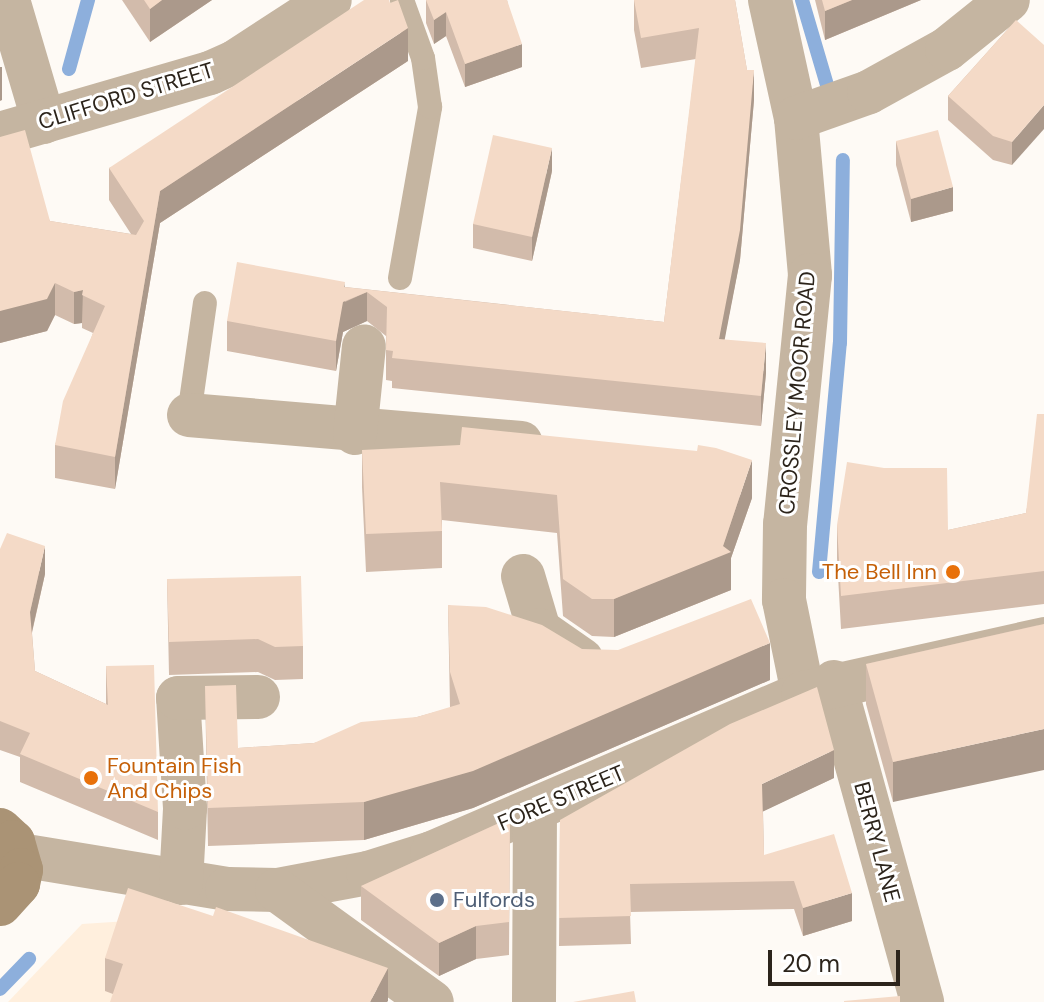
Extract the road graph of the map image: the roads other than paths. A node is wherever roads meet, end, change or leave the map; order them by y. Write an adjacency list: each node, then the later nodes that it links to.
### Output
1 (8, 0): 7 (street)
2 (330, 0): 7 (street, CLIFFORD STREET)
3 (402, 0): 9 (lane)
4 (770, 0): 6 (street, CROSSLEY MOOR ROAD)
5 (1008, 0): 6 (street)
6 (796, 118): 16 (street, CROSSLEY MOOR ROAD)
7 (44, 122): 8 (street, CLIFFORD STREET)
8 (0, 134)
9 (400, 278)
10 (205, 303): 12 (lane)
11 (364, 346): 13 (street)
12 (189, 415): 13 (street)
13 (355, 433): 14 (street)
14 (558, 446)
15 (745, 464): 16 (street)
16 (792, 471): 20 (street, CROSSLEY MOOR ROAD)
17 (523, 576): 19 (street)
18 (1044, 639): 20 (street, FORE STREET)
19 (619, 662)
20 (818, 687): 22 (street, FORE STREET); 29 (street, BERRY LANE)
21 (258, 697): 24 (street)
22 (535, 810): 25 (street, FORE STREET); 28 (street)
23 (10, 842): 24 (street, FORE STREET); 26 (main road)
24 (181, 883): 25 (street, FORE STREET)
25 (277, 890): 27 (street)
26 (0, 904)
27 (432, 1002)
28 (534, 1002)
29 (922, 1002)

